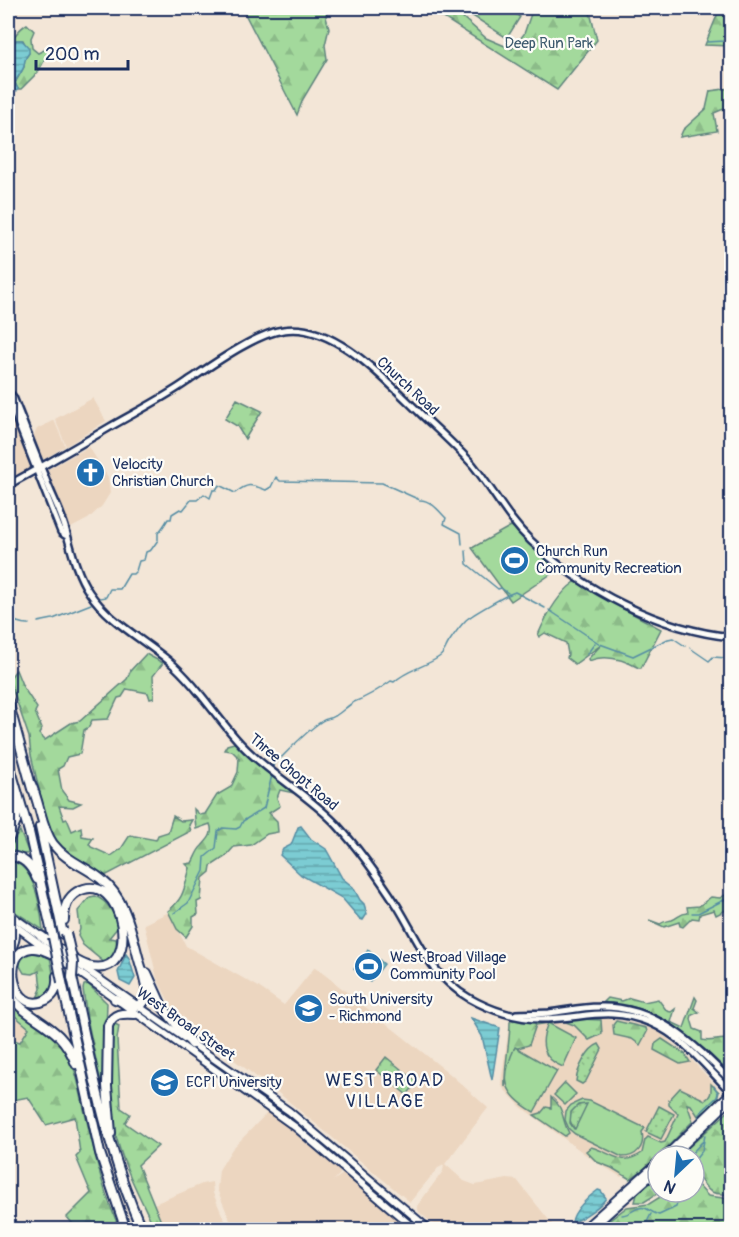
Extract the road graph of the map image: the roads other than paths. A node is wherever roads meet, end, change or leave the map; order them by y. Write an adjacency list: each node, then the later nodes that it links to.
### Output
1 (9, 391): 2 (main road, Three Chopt Road)
2 (38, 468): 3 (main road, Church Road); 4 (main road, Church Road); 21 (main road, Three Chopt Road)
3 (8, 485)
4 (732, 637)
5 (8, 701): 7 (highway)
6 (8, 761): 8 (highway); 11 (highway)
7 (31, 784): 10 (highway); 13 (highway)
8 (8, 841)
9 (8, 856): 11 (highway)
10 (92, 872): 20 (highway); 22 (highway)
11 (48, 914): 15 (highway)
12 (8, 916): 14 (main road, West Broad Street); 16 (highway); 17 (main road, West Broad Street)
13 (65, 933): 14 (highway); 30 (highway, bridge)
14 (41, 936): 20 (main road, West Broad Street)
15 (53, 938): 17 (highway, bridge); 25 (highway, bridge)
16 (8, 953)
17 (54, 954): 19 (main road, West Broad Street)
18 (8, 993): 25 (highway)
19 (115, 999): 20 (highway)
20 (136, 1010): 22 (main road, West Broad Street); 30 (highway); 34 (main road, West Broad Street)
21 (515, 1014): 23 (main road, Three Chopt Road); 24 (main road, Three Chopt Road)
22 (192, 1044): 35 (main road, West Broad Street)
23 (732, 1082)
24 (731, 1092): 27 (main road)
25 (87, 1098): 32 (highway)
26 (732, 1099): 28 (main road)
27 (677, 1144)
28 (685, 1144)
29 (646, 1173): 36 (main road)
30 (123, 1181): 33 (highway)
31 (646, 1181): 37 (main road)
32 (126, 1230)
33 (142, 1230)
34 (416, 1230)
35 (430, 1230)
36 (582, 1230)
37 (591, 1230)

